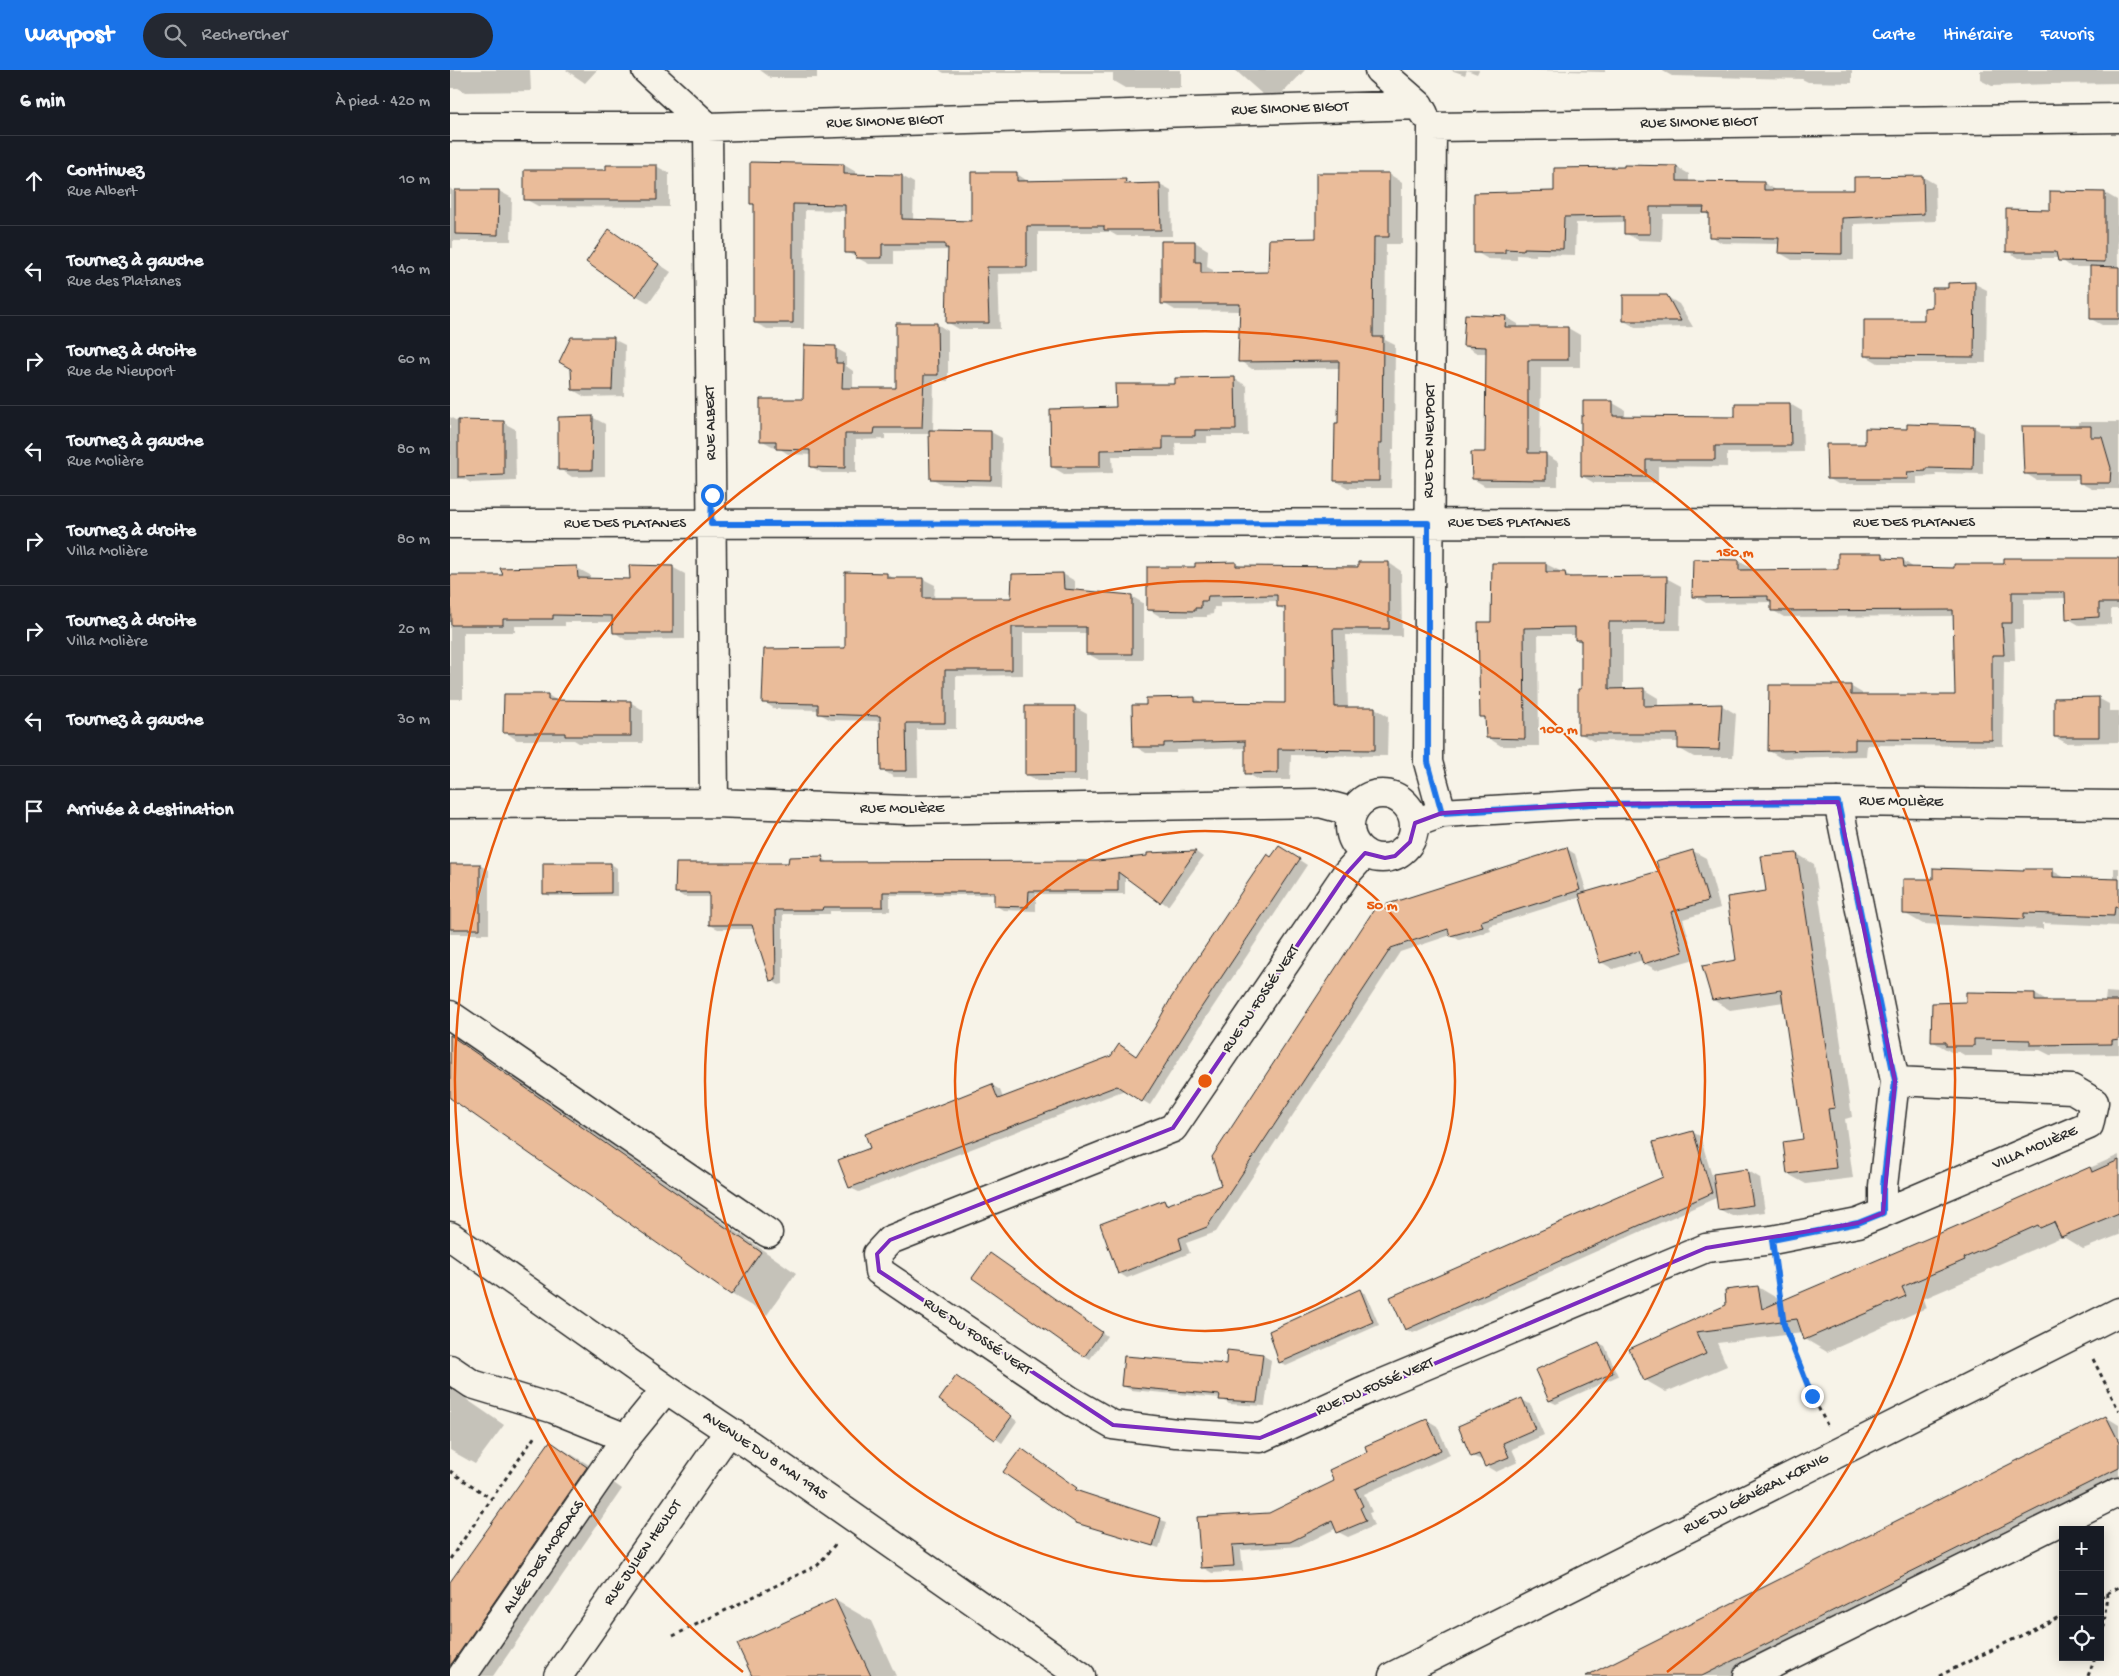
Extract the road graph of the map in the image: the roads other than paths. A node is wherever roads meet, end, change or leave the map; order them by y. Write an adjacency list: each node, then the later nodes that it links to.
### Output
1 (646, 70): 6 (street)
2 (1379, 70): 3 (street)
3 (1426, 116): 4 (street, RUE SIMONE BIGOT); 6 (street, RUE SIMONE BIGOT); 7 (street, RUE DE NIEUPORT)
4 (2119, 118)
5 (450, 126): 6 (street, RUE SIMONE BIGOT)
6 (708, 127): 10 (street, RUE ALBERT)
7 (1428, 523): 8 (street, RUE DES PLATANES); 10 (street, RUE DES PLATANES); 16 (street, RUE DE NIEUPORT)
8 (2119, 523)
9 (450, 524): 10 (street, RUE DES PLATANES)
10 (711, 524): 12 (street, RUE ALBERT)
11 (1838, 802): 14 (street, RUE MOLIÈRE); 16 (street, RUE MOLIÈRE); 20 (street)
12 (714, 803): 13 (street, RUE MOLIÈRE); 15 (street, RUE MOLIÈRE)
13 (450, 804)
14 (2119, 804)
15 (1353, 812): 17 (street); 18 (street)
16 (1442, 813): 17 (street, RUE MOLIÈRE)
17 (1415, 823): 18 (street)
18 (1365, 853): 24 (street, RUE DU FOSSÉ VERT)
19 (450, 1015): 22 (street)
20 (1895, 1081): 21 (street); 21 (street, VILLA MOLIÈRE)
21 (1883, 1213): 24 (street, VILLA MOLIÈRE)
22 (768, 1233)
23 (450, 1236): 27 (street, AVENUE DU 8 MAI 1945)
24 (1706, 1248)
25 (2119, 1312): 34 (street, RUE DU GÉNÉRAL KŒNIG)
26 (450, 1369): 29 (street)
27 (666, 1389): 28 (street, AVENUE DU 8 MAI 1945); 29 (street, ALLÉE DES MORDACS)
28 (729, 1431): 32 (street, RUE JULIEN HEULOT); 33 (street, AVENUE DU 8 MAI 1945)
29 (626, 1438): 31 (street, ALLÉE DES MORDACS)
30 (2119, 1492): 35 (street)
31 (462, 1676)
32 (558, 1676)
33 (1082, 1676)
34 (1393, 1676)
35 (1748, 1676)

